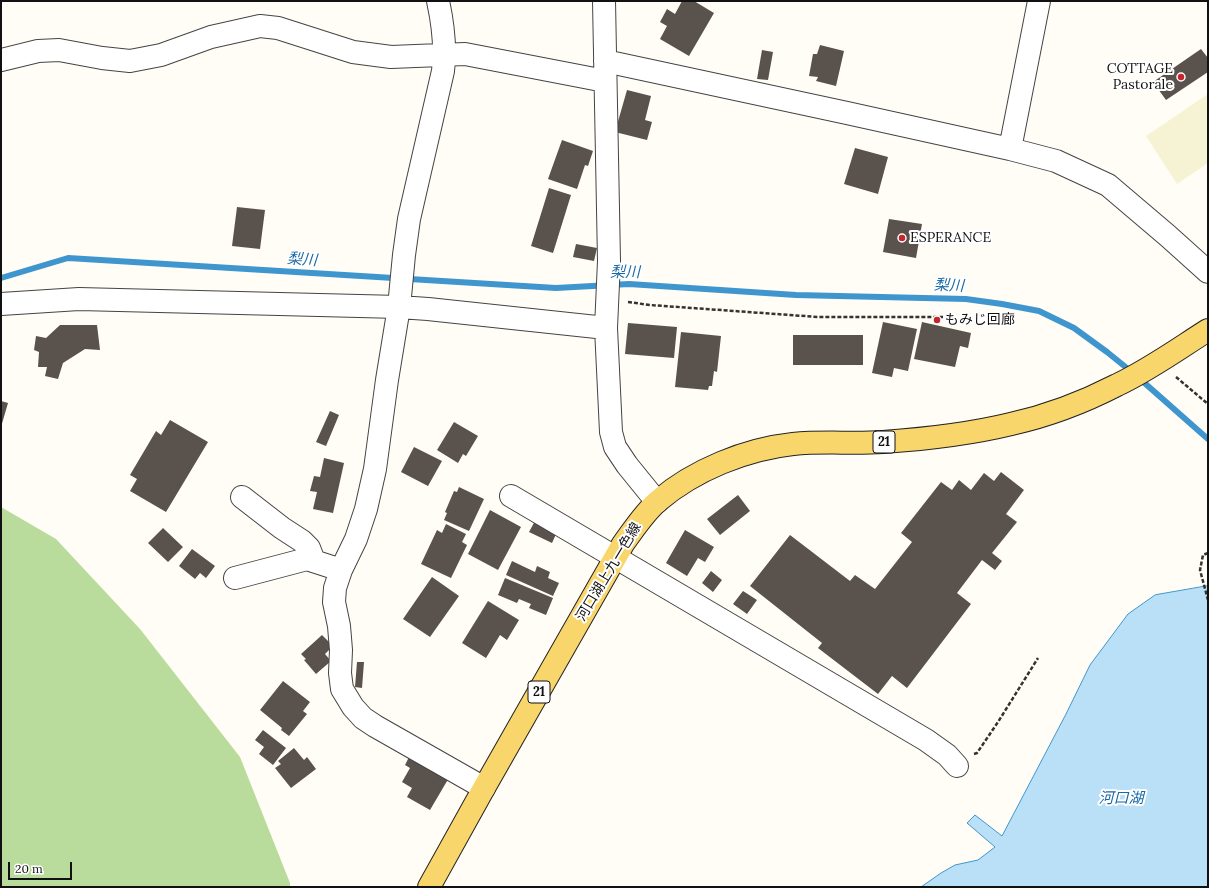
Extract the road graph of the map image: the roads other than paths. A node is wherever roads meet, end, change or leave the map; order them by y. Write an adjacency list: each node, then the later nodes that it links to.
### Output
1 (438, 1): 4 (street)
2 (604, 1): 6 (street)
3 (1039, 1): 7 (street)
4 (445, 54): 5 (street); 6 (street); 10 (street)
5 (1, 60)
6 (605, 71): 7 (street); 11 (street)
7 (1010, 149): 8 (street)
8 (1208, 272)
9 (1, 304): 10 (street)
10 (399, 307): 11 (street); 18 (street)
11 (606, 328): 15 (street)
12 (1208, 330): 15 (main road, 河口湖上九一色線 / 21)
13 (512, 496): 16 (street)
14 (242, 497): 17 (street)
15 (657, 502): 16 (main road, 河口湖上九一色線 / 21)
16 (616, 558): 20 (street); 21 (main road, 河口湖上九一色線 / 21)
17 (314, 561): 18 (street); 19 (street)
18 (341, 570): 21 (street)
19 (234, 578)
20 (957, 766)
21 (484, 788): 22 (main road, 河口湖上九一色線 / 21)
22 (429, 887)

